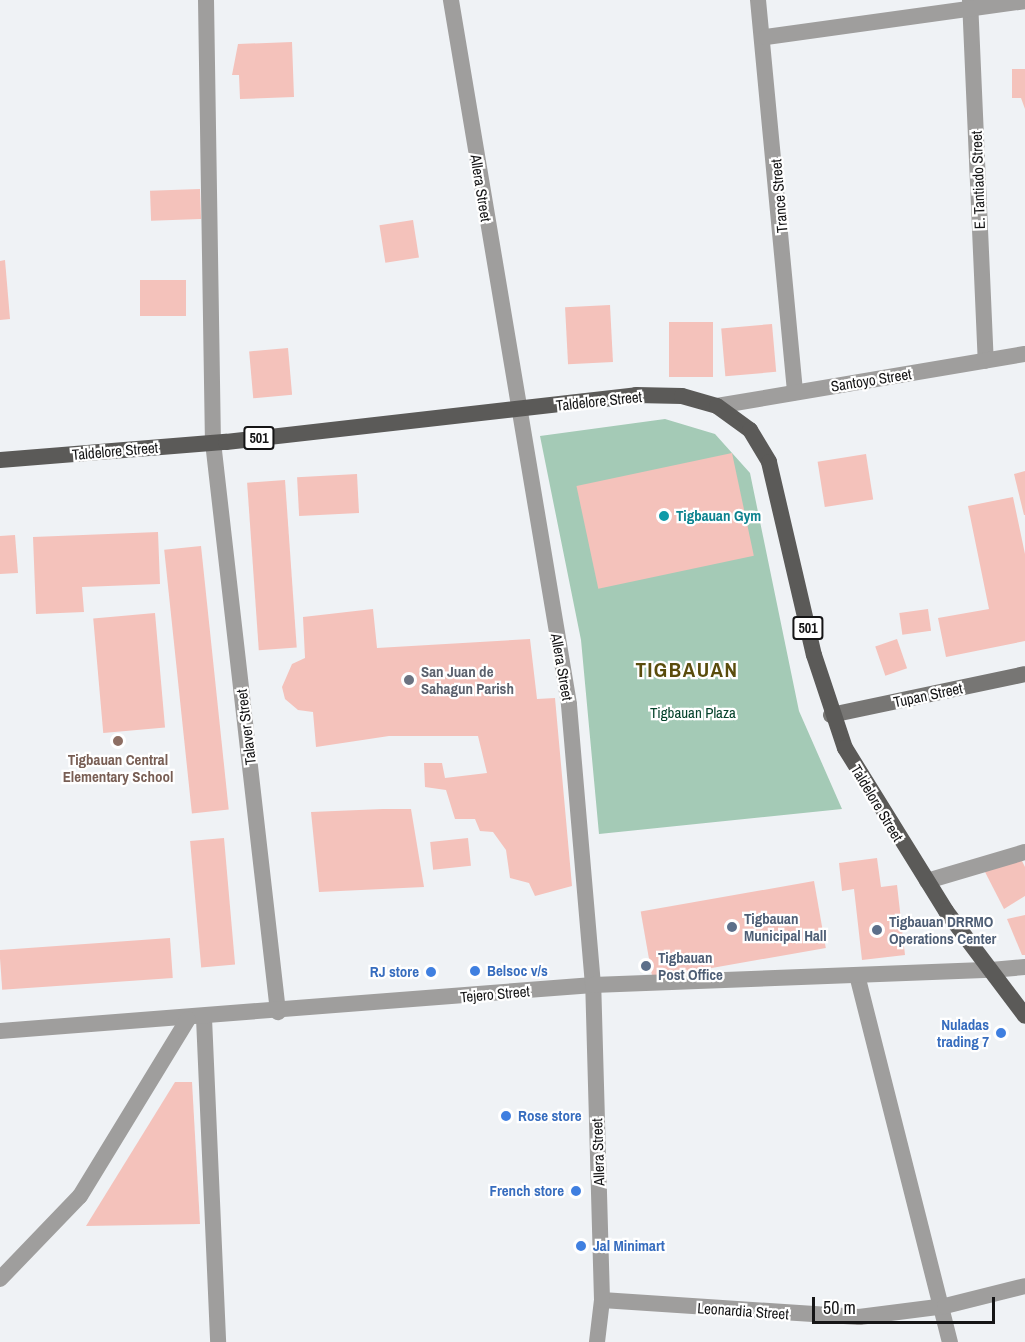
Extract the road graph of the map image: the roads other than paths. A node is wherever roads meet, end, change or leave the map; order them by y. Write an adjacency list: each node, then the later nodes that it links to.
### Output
1 (206, 0): 12 (street, Talaver Street)
2 (451, 0): 11 (street, Allera Street)
3 (759, 0): 6 (street, Trance Street)
4 (1025, 1): 5 (street)
5 (970, 3): 6 (street); 8 (street, E. Tantiado Street)
6 (766, 37): 9 (street, Trance Street)
7 (1025, 354): 8 (street, Santoyo Street)
8 (986, 361): 9 (street, Santoyo Street)
9 (795, 392): 10 (street, Santoyo Street)
10 (717, 406): 11 (main road, Taldelore Street / 501); 15 (main road, Taldelore Street / 501)
11 (518, 411): 12 (main road, Taldelore Street / 501); 21 (street, Allera Street)
12 (213, 442): 13 (main road, Taldelore Street / 501); 22 (street, Talaver Street)
13 (0, 460)
14 (1025, 674): 15 (main road, Tupan Street)
15 (831, 715): 17 (main road, Taldelore Street / 501)
16 (1025, 852): 17 (street)
17 (927, 881): 19 (main road, Taldelore Street / 501)
18 (1025, 967): 19 (street, Tejero Street)
19 (991, 970): 20 (street, Tejero Street); 23 (main road, Taldelore Street / 501)
20 (857, 975): 21 (street, Tejero Street); 29 (street)
21 (593, 986): 22 (street, Tejero Street); 28 (street, Allera Street)
22 (278, 1012): 24 (street, Tejero Street)
23 (1025, 1016)
24 (196, 1018): 25 (street, Tejero Street); 26 (street); 30 (street)
25 (0, 1031)
26 (4, 1269)
27 (1025, 1286): 29 (street, Leonardia Street)
28 (602, 1300): 29 (street, Leonardia Street); 31 (street, Allera Street)
29 (945, 1306): 32 (street)
30 (218, 1342)
31 (597, 1342)
32 (950, 1342)

